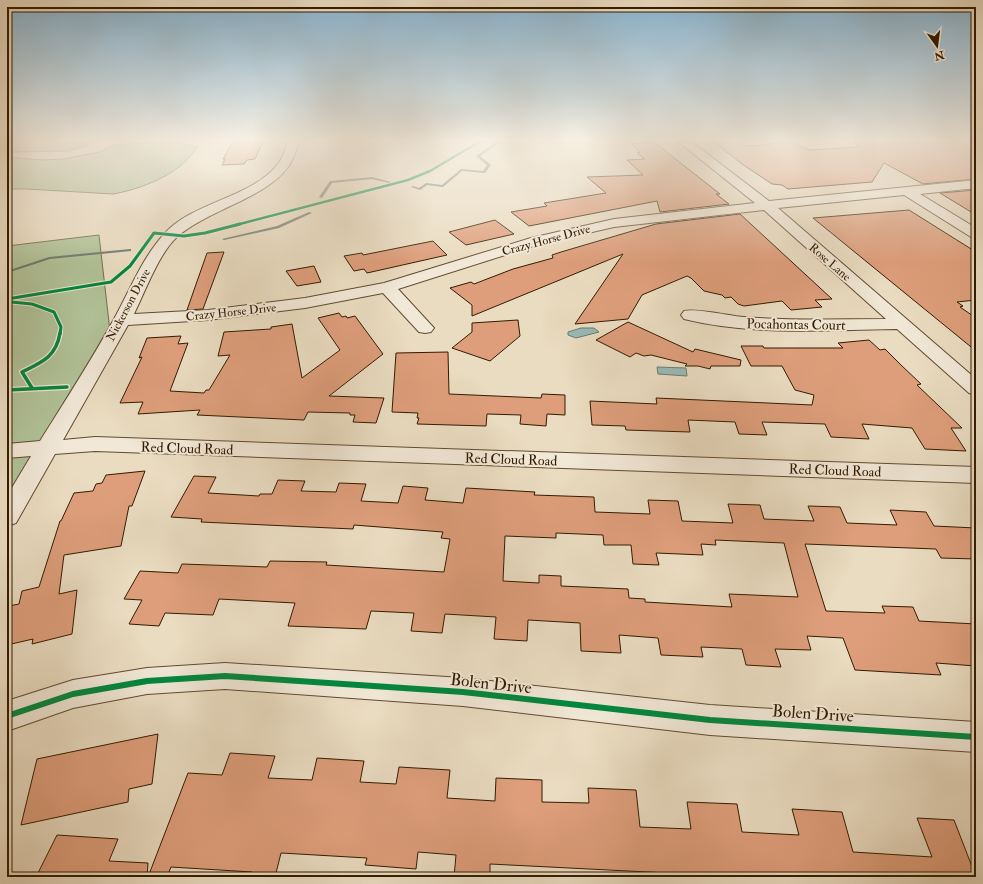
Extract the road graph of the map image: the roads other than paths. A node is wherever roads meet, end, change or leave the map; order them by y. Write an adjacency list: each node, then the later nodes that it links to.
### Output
1 (267, 180): 9 (street, Nickerson Drive)
2 (734, 180): 5 (street, Rose Lane)
3 (976, 184): 4 (street, Crazy Horse Drive)
4 (906, 191): 5 (street, Crazy Horse Drive); 6 (street)
5 (766, 205): 7 (street, Crazy Horse Drive); 10 (street, Rose Lane)
6 (976, 234)
7 (387, 287): 9 (street, Crazy Horse Drive); 11 (street)
8 (690, 316): 10 (street, Pocahontas Court)
9 (122, 320): 13 (street, Nickerson Drive)
10 (902, 324): 12 (street, Rose Lane)
11 (425, 328)
12 (976, 389)
13 (46, 449): 14 (street, Red Cloud Road); 15 (street, Red Cloud Road); 16 (street, Nickerson Drive)
14 (7, 451)
15 (976, 475)
16 (7, 517)
17 (7, 716): 18 (street, Bolen Drive)
18 (976, 737)

